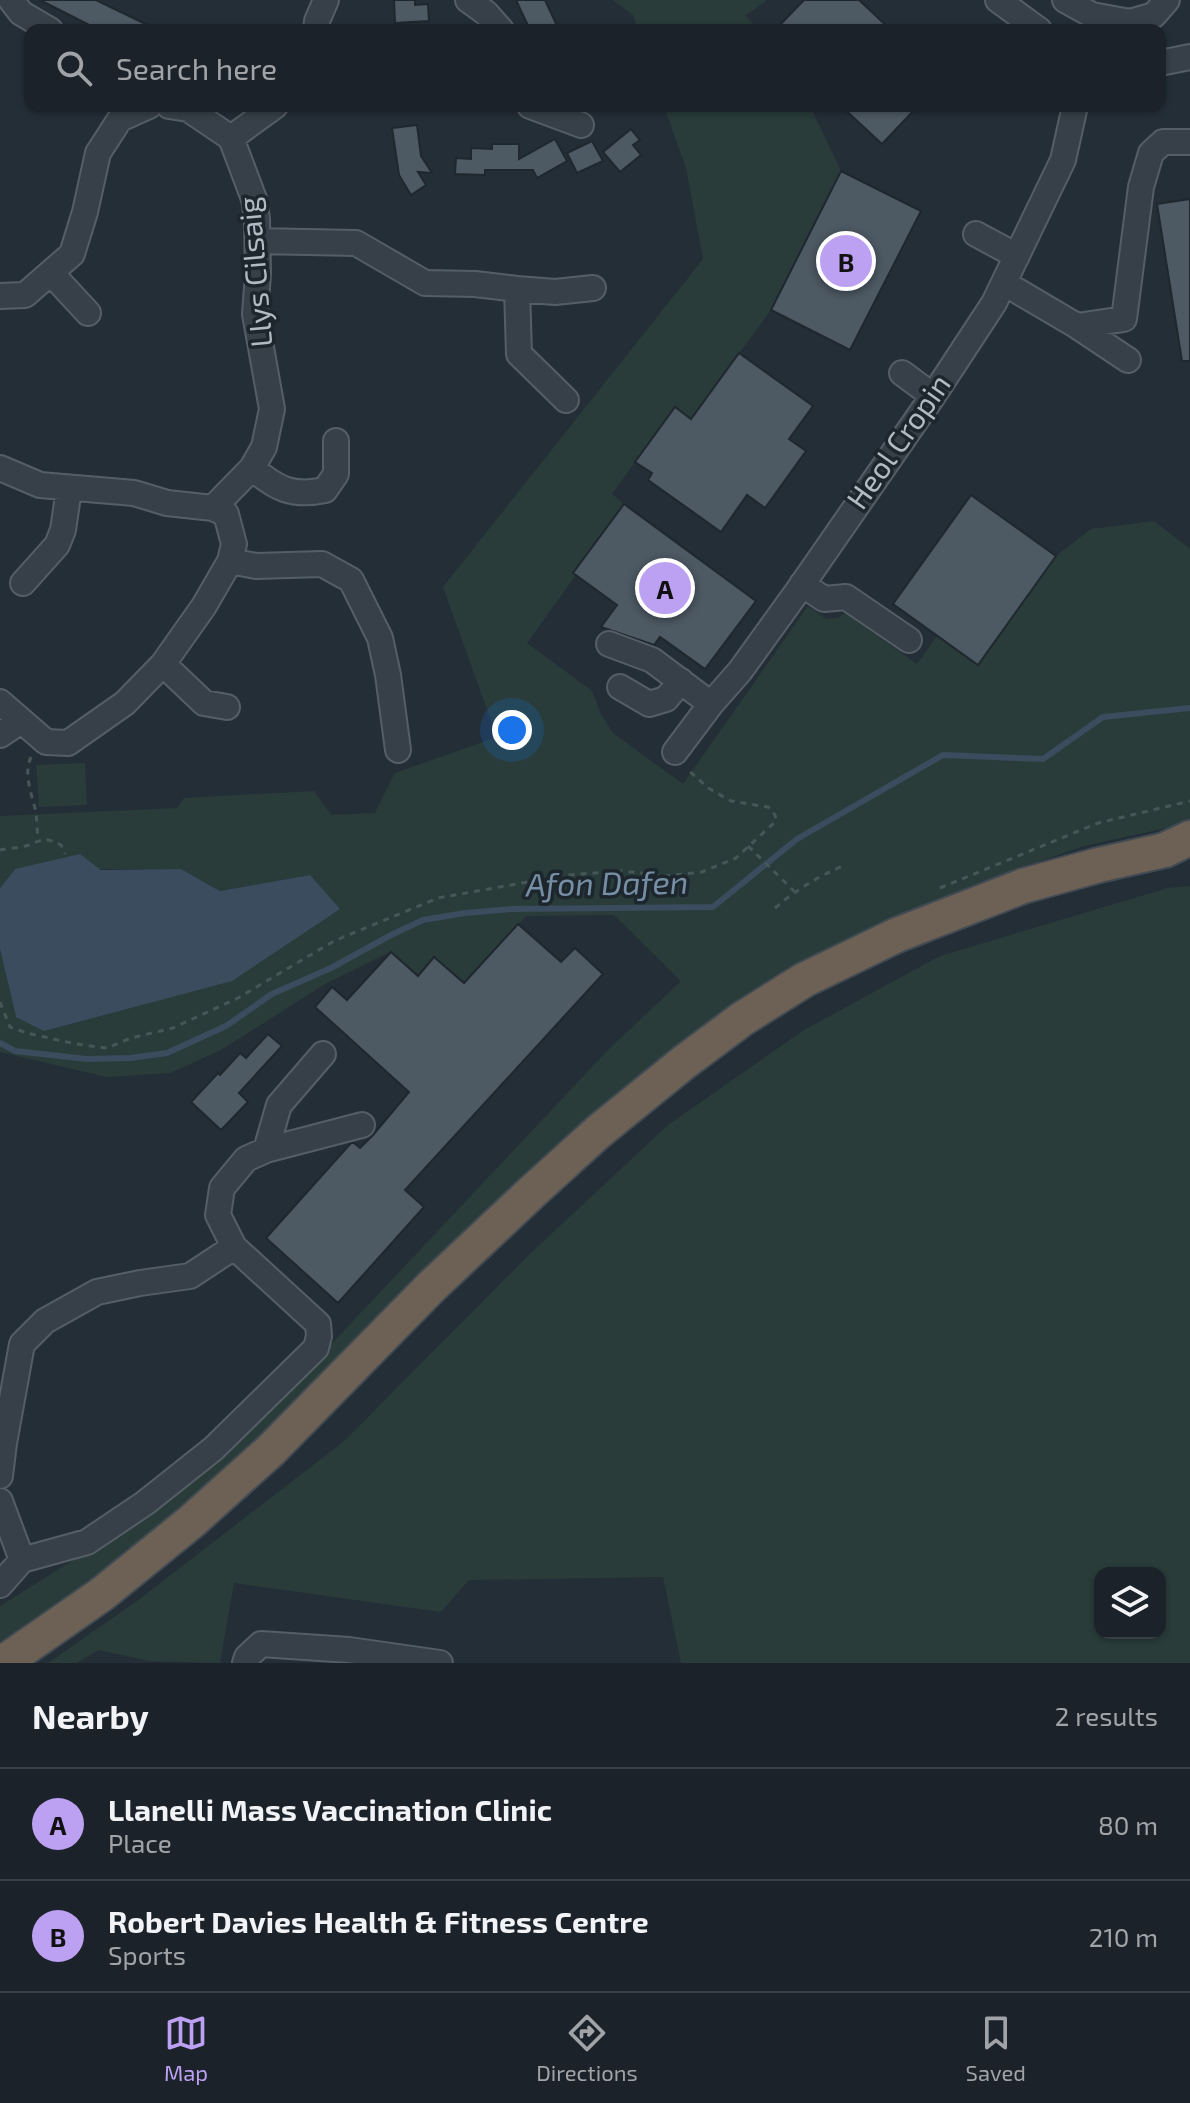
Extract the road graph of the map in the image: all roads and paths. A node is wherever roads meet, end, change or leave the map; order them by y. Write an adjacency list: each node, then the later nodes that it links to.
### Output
1 (11, 0): 7 (street)
2 (326, 0): 8 (street)
3 (468, 0): 9 (street)
4 (998, 0): 10 (street)
5 (1065, 0): 6 (street)
6 (1167, 0)
7 (40, 24)
8 (317, 24)
9 (496, 24)
10 (1031, 24)
11 (1190, 57): 12 (street)
12 (1166, 62)
13 (130, 112): 24 (street)
14 (192, 112): 19 (street)
15 (267, 112): 19 (street)
16 (546, 112): 18 (street)
17 (1074, 112): 23 (street, Heol Cropin)
18 (581, 125)
19 (231, 138): 22 (street, Llys Cilsaig)
20 (1190, 142): 30 (street)
21 (976, 234): 23 (street)
22 (258, 241): 27 (street); 37 (street, Llys Cilsaig)
23 (1017, 256): 25 (street, Heol Cropin)
24 (51, 273): 28 (street); 29 (street)
25 (1004, 283): 31 (street); 33 (street, Heol Cropin)
26 (593, 288): 27 (street)
27 (517, 289): 34 (street)
28 (0, 296)
29 (88, 313)
30 (1124, 319): 31 (street); 31 (street)
31 (1077, 326)
32 (902, 373): 33 (street)
33 (933, 396): 42 (street, Heol Cropin)
34 (566, 400)
35 (336, 441): 37 (street)
36 (0, 468): 38 (street)
37 (252, 468): 39 (street, Llys Cilsaig)
38 (69, 489): 39 (street); 41 (street)
39 (213, 508): 40 (street)
40 (230, 561): 45 (street); 53 (street)
41 (23, 583)
42 (802, 584): 43 (street); 49 (street, Heol Cropin)
43 (909, 640)
44 (609, 644): 46 (street)
45 (163, 664): 50 (street); 51 (street)
46 (681, 681): 47 (street); 49 (street)
47 (620, 687)
48 (0, 702): 51 (street)
49 (711, 704): 54 (street, Heol Cropin)
50 (227, 707)
51 (21, 721): 52 (street)
52 (0, 735)
53 (398, 750)
54 (675, 752): 57 (path)
55 (30, 757): 56 (path)
56 (38, 839): 59 (path); 60 (path)
57 (748, 846): 62 (path); 64 (path)
58 (1182, 848): 74 (highway)
59 (0, 850)
60 (65, 854)
61 (845, 865): 62 (path)
62 (795, 892): 63 (path)
63 (775, 908)
64 (0, 1002)
65 (323, 1054): 67 (street)
66 (362, 1125): 67 (street)
67 (266, 1150): 68 (street)
68 (234, 1247): 69 (street); 72 (street)
69 (11, 1340): 70 (street)
70 (0, 1476)
71 (0, 1501): 72 (street)
72 (22, 1560): 73 (street)
73 (0, 1585)
74 (3, 1663)
75 (245, 1663): 76 (street)
76 (440, 1663)

